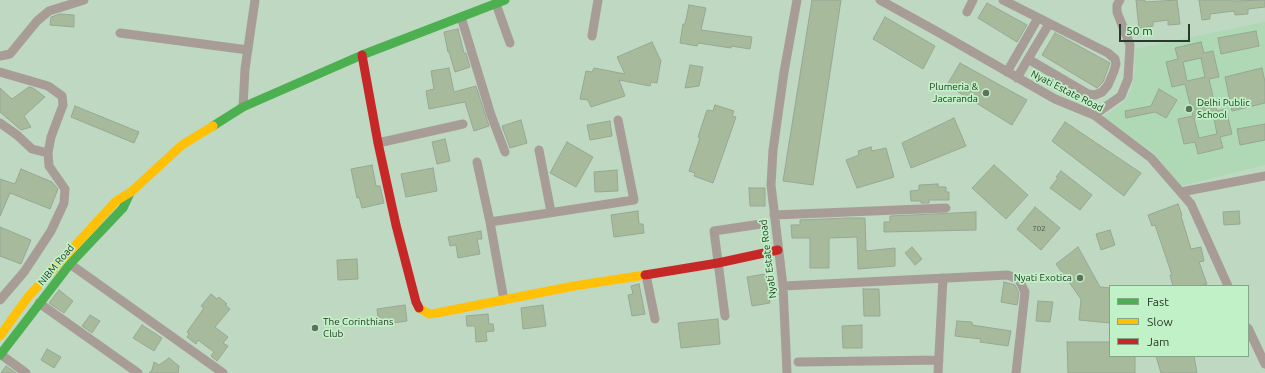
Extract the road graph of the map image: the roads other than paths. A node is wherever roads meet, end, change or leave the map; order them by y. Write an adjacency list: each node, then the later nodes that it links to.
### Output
1 (84, 0): 20 (street)
2 (255, 0): 18 (street)
3 (505, 0): 10 (main road)
4 (598, 0): 16 (street)
5 (797, 0): 40 (street, Nyati Estate Road)
6 (880, 0): 23 (street, Nyati Estate Road)
7 (973, 0): 11 (street)
8 (1003, 0): 13 (street)
9 (1120, 0): 26 (street)
10 (496, 4): 12 (main road); 17 (street)
11 (966, 12)
12 (461, 17): 19 (main road); 32 (street)
13 (1038, 18): 14 (street); 23 (street)
14 (1048, 24): 21 (street); 21 (street)
15 (120, 33): 18 (street)
16 (592, 36)
17 (510, 43)
18 (248, 50): 25 (street)
19 (362, 55): 25 (main road); 30 (main road)
20 (0, 56)
21 (1028, 59): 24 (street)
22 (0, 72): 33 (street)
23 (1008, 72): 24 (street, Nyati Estate Road)
24 (1017, 78): 26 (street, Nyati Estate Road)
25 (242, 107): 36 (main road)
26 (1094, 115): 37 (street, Nyati Estate Road)
27 (618, 120): 39 (street)
28 (0, 122): 33 (street)
29 (463, 124): 30 (street)
30 (378, 143): 51 (main road)
31 (540, 150): 39 (street)
32 (505, 152)
33 (48, 153): 50 (street)
34 (477, 162): 41 (street)
35 (1265, 176): 37 (street)
36 (131, 192): 45 (main road, NIBM Road); 55 (main road)
37 (1181, 192): 48 (street, Nyati Estate Road)
38 (946, 208): 40 (street)
39 (551, 212): 41 (street)
40 (774, 214): 43 (street, Nyati Estate Road)
41 (490, 222): 51 (street)
42 (761, 224): 44 (street)
43 (778, 250): 44 (main road); 49 (street, Nyati Estate Road)
44 (718, 263): 46 (main road); 53 (street)
45 (70, 264): 52 (main road, NIBM Road); 65 (street)
46 (646, 275): 51 (main road); 54 (street)
47 (943, 278): 49 (street); 60 (street); 68 (street)
48 (1228, 285)
49 (783, 286): 66 (street, Nyati Estate Road)
50 (0, 300)
51 (504, 300)
52 (39, 303): 58 (main road, NIBM Road); 64 (street)
53 (725, 316)
54 (655, 319)
55 (3, 326): 57 (main road); 58 (street)
56 (1249, 330): 62 (street)
57 (0, 336)
58 (15, 336): 59 (main road, NIBM Road)
59 (0, 354): 63 (street)
60 (939, 360): 61 (street); 67 (street)
61 (798, 362)
62 (1265, 364)
63 (26, 373)
64 (138, 373)
65 (223, 373)
66 (787, 373)
67 (938, 373)
68 (1016, 373)

